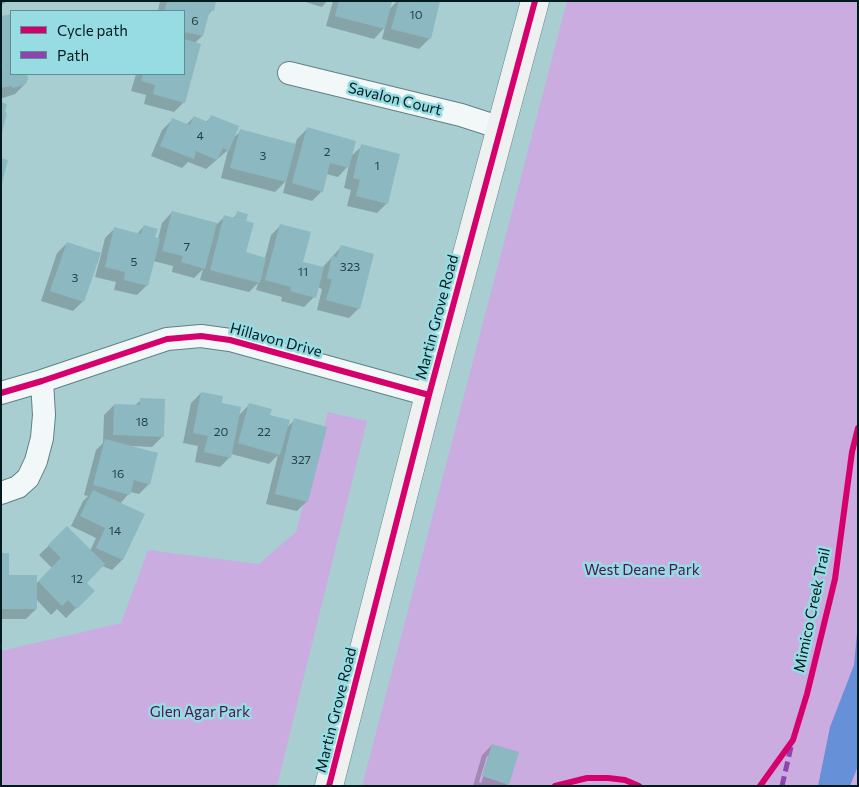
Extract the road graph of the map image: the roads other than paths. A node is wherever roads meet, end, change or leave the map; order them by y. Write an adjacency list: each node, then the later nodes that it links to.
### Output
1 (535, 1): 3 (main road, Martin Grove Road)
2 (289, 73): 3 (street, Savalon Court)
3 (501, 128): 6 (main road, Martin Grove Road)
4 (42, 381): 5 (street, Hillavon Drive); 6 (street, Hillavon Drive); 7 (street)
5 (1, 393)
6 (429, 395): 8 (main road, Martin Grove Road)
7 (1, 493)
8 (329, 786)

